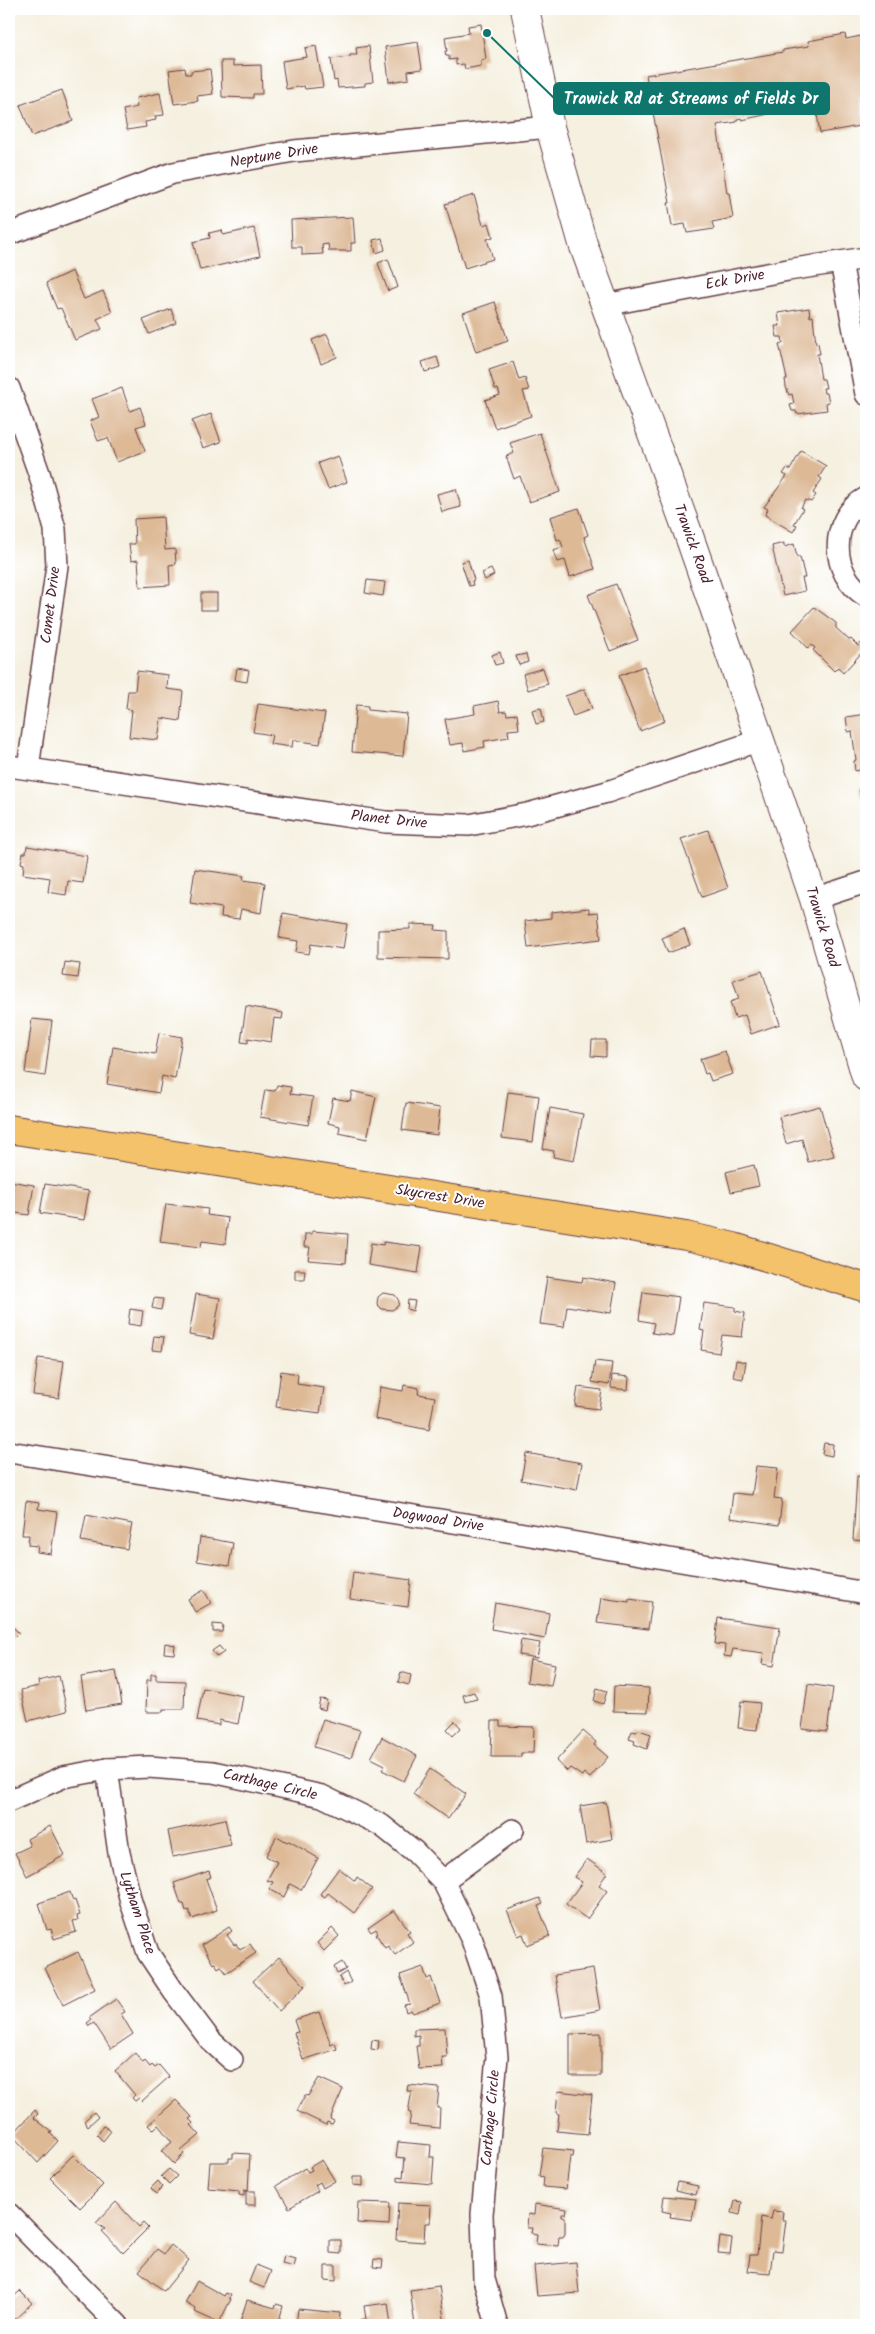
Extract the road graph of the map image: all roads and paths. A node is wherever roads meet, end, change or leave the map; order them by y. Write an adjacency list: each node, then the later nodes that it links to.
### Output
1 (525, 9): 2 (street, Trawick Road)
2 (550, 127): 3 (street, Neptune Drive); 6 (street, Trawick Road)
3 (9, 234)
4 (866, 258): 5 (street, Eck Drive)
5 (841, 262): 6 (street, Eck Drive); 8 (street)
6 (605, 305): 11 (street, Trawick Road)
7 (9, 388): 12 (street, Comet Drive)
8 (866, 394)
9 (866, 498): 10 (street)
10 (866, 596)
11 (760, 740): 12 (street, Planet Drive); 14 (street, Trawick Road)
12 (18, 767)
13 (866, 882): 14 (street)
14 (814, 899): 15 (street, Trawick Road)
15 (865, 1070)
16 (9, 1129): 17 (main road, Skycrest Drive)
17 (866, 1288)
18 (9, 1452): 19 (street, Dogwood Drive)
19 (866, 1593)
20 (107, 1769): 21 (street, Carthage Circle); 23 (street, Carthage Circle); 24 (street, Lytham Place)
21 (9, 1802)
22 (513, 1830): 23 (street)
23 (443, 1881): 27 (street, Carthage Circle)
24 (232, 2060)
25 (9, 2214): 26 (street)
26 (118, 2325)
27 (496, 2325)

